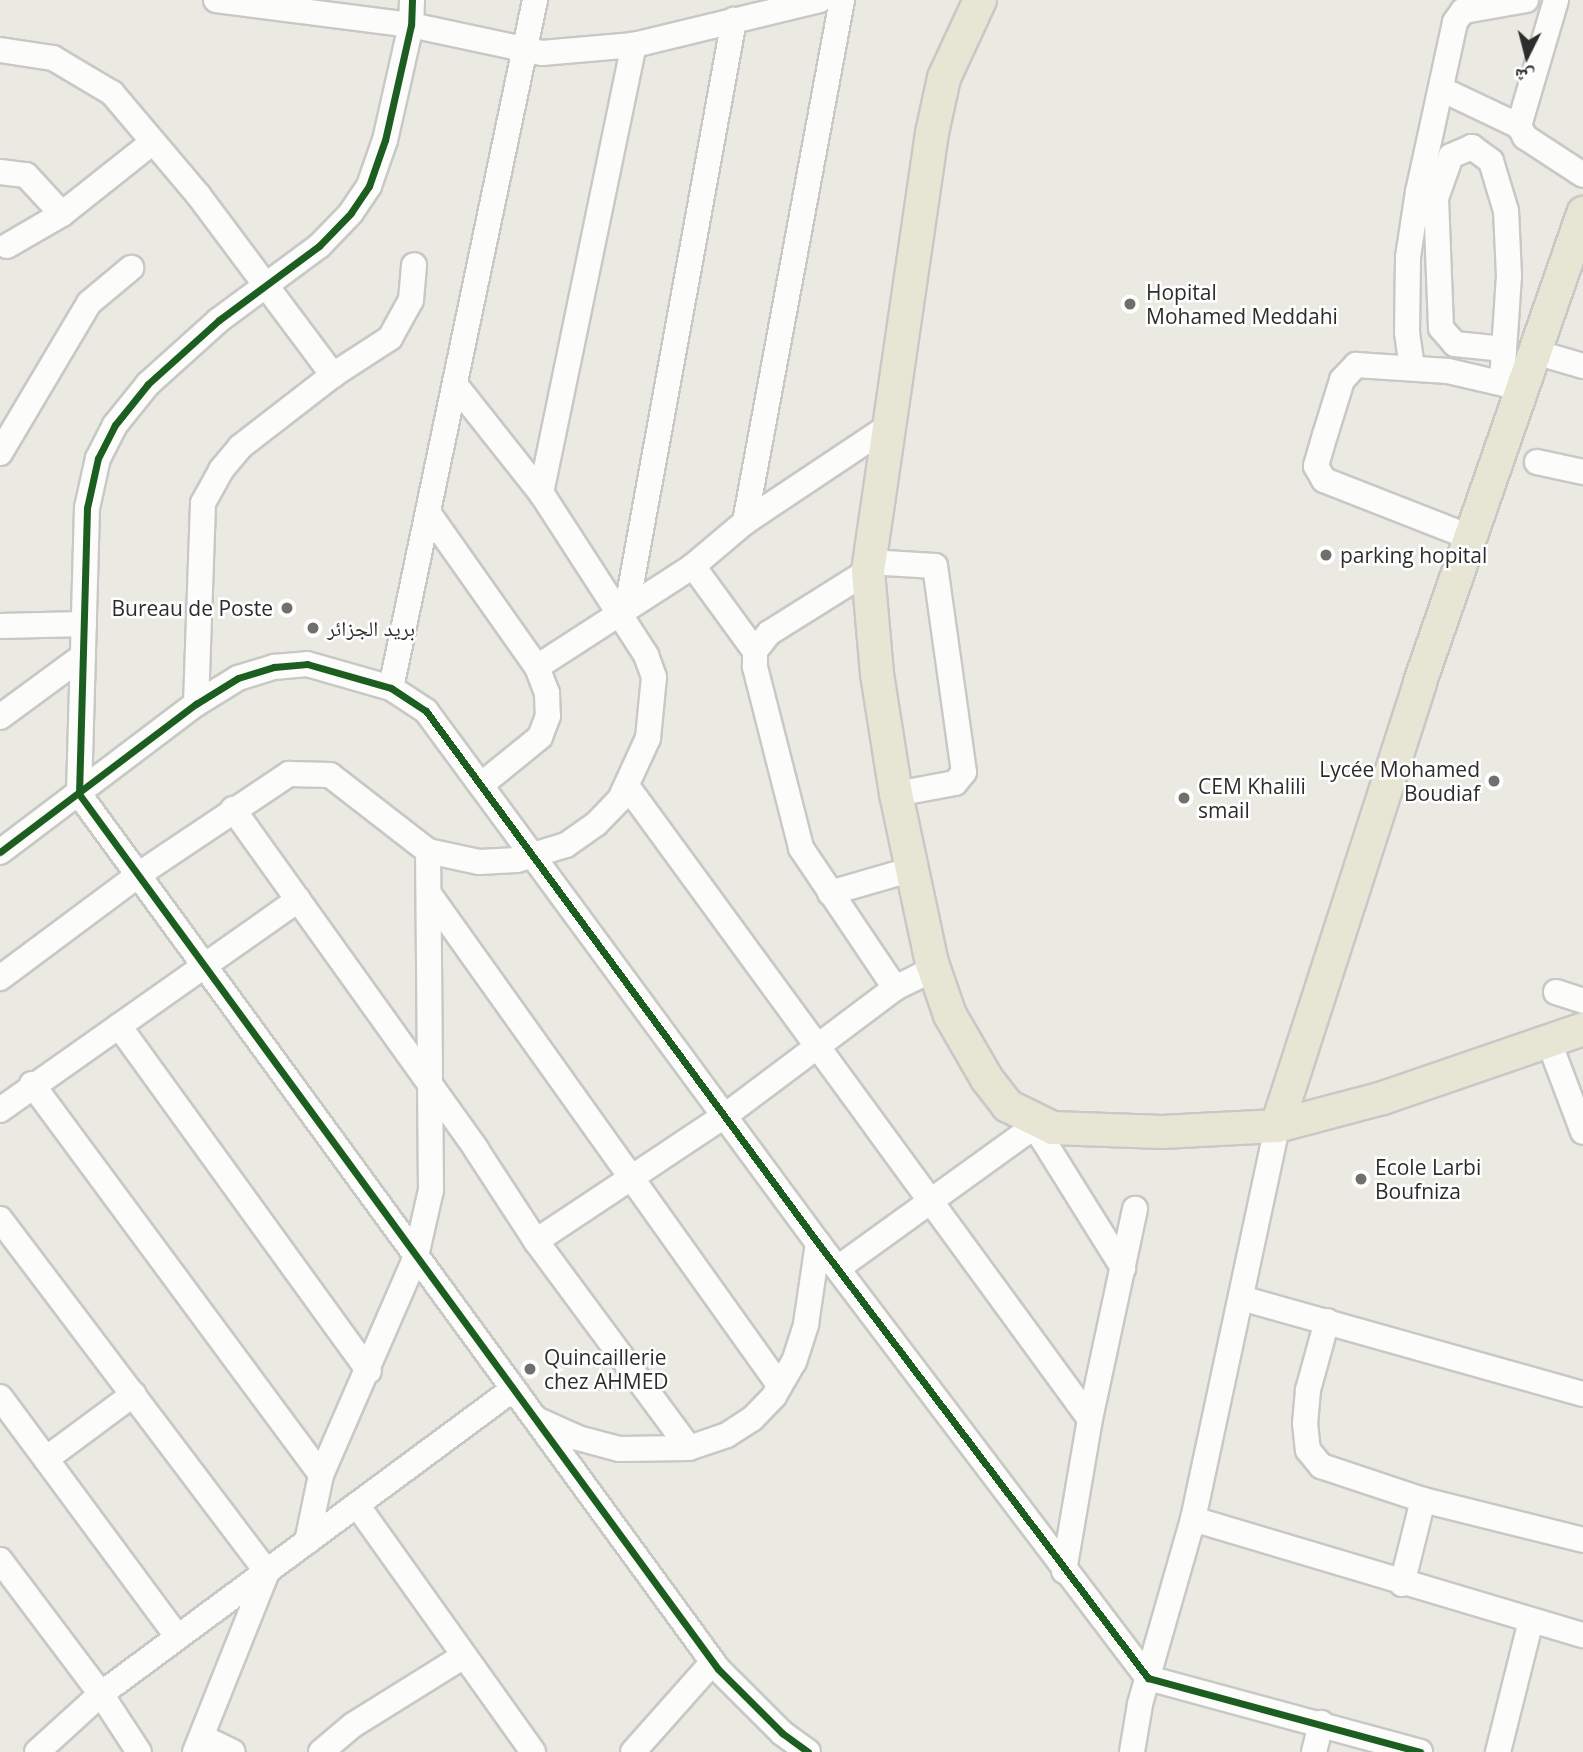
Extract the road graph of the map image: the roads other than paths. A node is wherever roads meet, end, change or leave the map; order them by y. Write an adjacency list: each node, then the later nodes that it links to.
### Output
1 (216, 0): 9 (street)
2 (412, 0): 11 (street)
3 (535, 0): 14 (street)
4 (820, 0): 10 (street)
5 (842, 0): 39 (street)
6 (980, 0): 33 (main road)
7 (1526, 0): 15 (street)
8 (1556, 0): 16 (street)
9 (268, 3): 11 (street)
10 (734, 20): 12 (street); 43 (street)
11 (411, 25): 14 (street); 25 (street)
12 (634, 45): 14 (street); 37 (street)
13 (0, 50): 17 (street)
14 (526, 53): 32 (street)
15 (1441, 89): 16 (street); 29 (street)
16 (1519, 126): 19 (street)
17 (153, 142): 20 (street); 25 (street)
18 (0, 172): 20 (street)
19 (1583, 175)
20 (62, 214): 22 (street)
21 (1581, 226): 27 (main road)
22 (7, 246)
23 (414, 265): 30 (street)
24 (131, 268): 34 (street)
25 (264, 284): 30 (street); 44 (street)
26 (1504, 349): 26 (street); 31 (street)
27 (1535, 352): 28 (street); 31 (main road)
28 (1583, 366)
29 (1412, 368): 31 (street); 40 (street)
30 (332, 375): 50 (street)
31 (1512, 385): 40 (main road)
32 (457, 387): 37 (street); 38 (street)
33 (892, 424): 39 (street); 42 (main road)
34 (0, 453)
35 (1537, 462): 36 (street)
36 (1583, 472)
37 (541, 493): 43 (street)
38 (429, 514): 48 (street); 49 (street)
39 (745, 522): 41 (street)
40 (1472, 538): 80 (main road)
41 (693, 566): 43 (street); 46 (street)
42 (868, 567): 46 (street); 55 (main road); 55 (street)
43 (623, 609): 48 (street); 53 (street)
44 (83, 624): 45 (street); 47 (street)
45 (0, 626)
46 (755, 651): 62 (street)
47 (83, 656): 51 (street); 54 (street)
48 (537, 667): 52 (street)
49 (391, 688): 50 (street); 52 (street)
50 (196, 705): 54 (street)
51 (0, 717)
52 (481, 785): 59 (street)
53 (627, 786): 59 (street); 74 (street)
54 (79, 794): 58 (street); 61 (street)
55 (896, 794): 60 (main road)
56 (233, 809): 57 (street); 61 (street); 64 (street)
57 (428, 850): 59 (street); 63 (street)
58 (0, 852)
59 (533, 856): 78 (street)
60 (913, 869): 62 (street); 66 (main road)
61 (138, 876): 65 (street); 67 (street)
62 (830, 893): 68 (street)
63 (429, 894): 76 (street); 82 (street)
64 (298, 900): 65 (street); 76 (street)
65 (204, 966): 71 (street); 88 (street)
66 (934, 969): 68 (street); 79 (main road)
67 (0, 978)
68 (895, 988): 74 (street)
69 (1556, 992): 70 (street)
70 (1583, 1001)
71 (119, 1027): 75 (street); 93 (street)
72 (1583, 1029): 73 (main road)
73 (1549, 1042): 80 (main road); 81 (street)
74 (816, 1045): 78 (street); 83 (street)
75 (32, 1084): 77 (street); 103 (street)
76 (432, 1086): 86 (street); 88 (street)
77 (0, 1110)
78 (726, 1115): 82 (street); 87 (street)
79 (1032, 1123): 80 (main road); 83 (street); 89 (street)
80 (1277, 1126): 91 (street)
81 (1583, 1132)
82 (630, 1179): 86 (street); 94 (street)
83 (932, 1199): 90 (street); 100 (street)
84 (1135, 1209): 89 (street)
85 (0, 1219): 96 (street)
86 (536, 1241): 101 (street)
87 (818, 1243): 90 (street); 94 (street)
88 (416, 1256): 93 (street); 95 (street)
89 (1123, 1268): 100 (street)
90 (838, 1269): 110 (street)
91 (1241, 1298): 92 (street); 106 (street)
92 (1327, 1321): 97 (street); 104 (street)
93 (369, 1371): 103 (street)
94 (779, 1386): 101 (street)
95 (512, 1390): 99 (street); 105 (street)
96 (134, 1394): 102 (street); 111 (street)
97 (1583, 1394)
98 (0, 1397): 102 (street)
99 (533, 1417): 101 (street); 117 (street)
100 (1090, 1419): 110 (street)
101 (689, 1448)
102 (46, 1459): 114 (street)
103 (321, 1475): 108 (street)
104 (1423, 1500): 107 (street); 112 (street)
105 (357, 1505): 108 (street); 116 (street)
106 (1193, 1519): 112 (street); 118 (street)
107 (1583, 1540)
108 (307, 1542): 111 (street)
109 (0, 1560): 119 (street)
110 (1064, 1571): 118 (street)
111 (267, 1572): 114 (street); 122 (street)
112 (1402, 1584): 113 (street)
113 (1531, 1621): 115 (street); 134 (street)
114 (176, 1635): 119 (street)
115 (1583, 1635)
116 (464, 1656): 126 (street); 127 (street)
117 (713, 1662): 128 (street); 129 (street)
118 (1147, 1678): 120 (street); 121 (street)
119 (102, 1694): 123 (street); 124 (street)
120 (1137, 1713): 130 (street); 131 (street)
121 (1321, 1723): 132 (street); 133 (street)
122 (199, 1744): 125 (street)
123 (37, 1752)
124 (139, 1752)
125 (233, 1752)
126 (321, 1752)
127 (533, 1752)
128 (633, 1752)
129 (808, 1752)
130 (1116, 1752)
131 (1132, 1752)
132 (1314, 1752)
133 (1420, 1752)
134 (1498, 1752)

